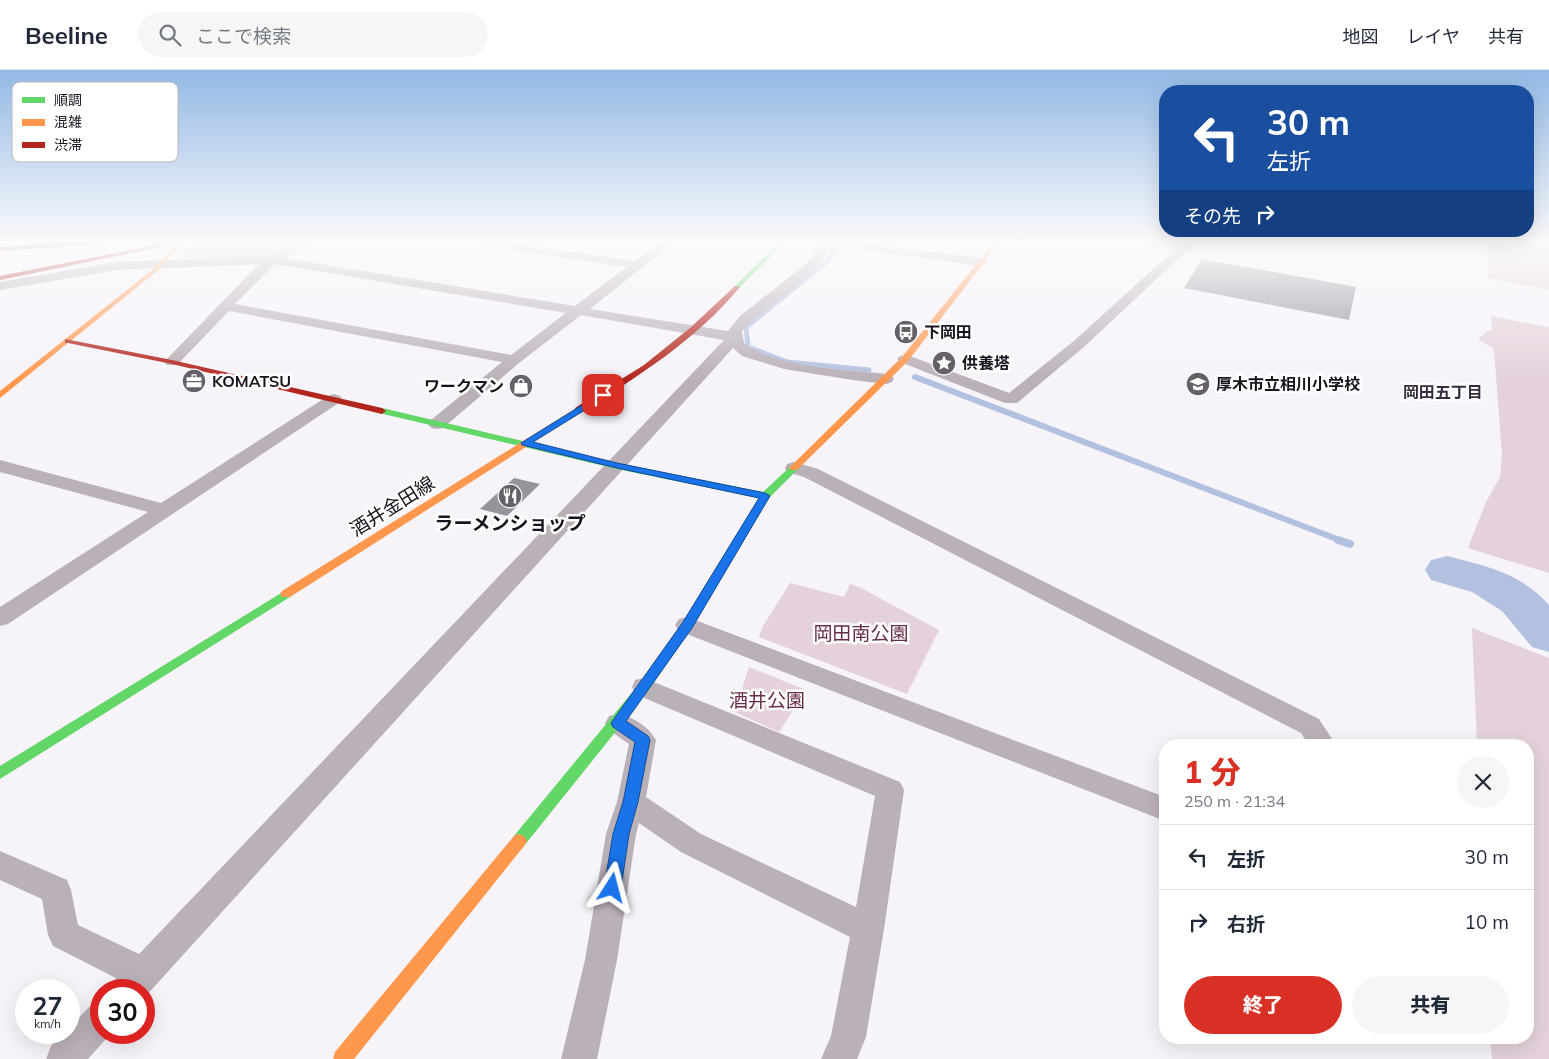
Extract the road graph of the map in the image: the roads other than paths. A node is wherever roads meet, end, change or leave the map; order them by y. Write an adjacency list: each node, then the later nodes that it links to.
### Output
1 (133, 288): 13 (main road)
2 (244, 288): 9 (street)
3 (438, 288): 10 (street)
4 (608, 288): 10 (street)
5 (736, 288): 11 (main road, 酒井金田線)
6 (784, 288): 12 (street)
7 (961, 288): 16 (main road)
8 (1140, 288): 16 (street)
9 (226, 306): 14 (street); 15 (street)
10 (578, 312): 11 (street); 14 (street)
11 (693, 330): 12 (street); 21 (main road, 酒井金田線)
12 (735, 337): 17 (street); 23 (street)
13 (68, 341): 15 (main road); 18 (main road)
14 (514, 360): 20 (street)
15 (172, 362): 19 (main road)
16 (902, 363): 17 (main road)
17 (888, 377): 24 (main road)
18 (3, 391)
19 (334, 399): 20 (main road); 26 (street)
20 (437, 424): 21 (main road)
21 (525, 443): 23 (main road); 32 (main road, 酒井金田線)
22 (0, 466): 26 (street)
23 (617, 466): 25 (main road); 38 (street)
24 (794, 468): 25 (main road); 31 (street)
25 (765, 496): 28 (main road)
26 (165, 510): 27 (street)
27 (0, 618)
28 (688, 625): 29 (main road); 34 (street)
29 (644, 687): 30 (main road); 36 (street)
30 (618, 723): 33 (street); 41 (main road)
31 (1320, 739)
32 (0, 774)
33 (631, 802): 36 (street); 42 (street)
34 (1159, 807)
35 (0, 865): 37 (street)
36 (868, 929): 43 (street)
37 (131, 979)
38 (139, 979)
39 (90, 1031): 40 (street)
40 (64, 1059)
41 (342, 1059)
42 (579, 1059)
43 (839, 1059)

